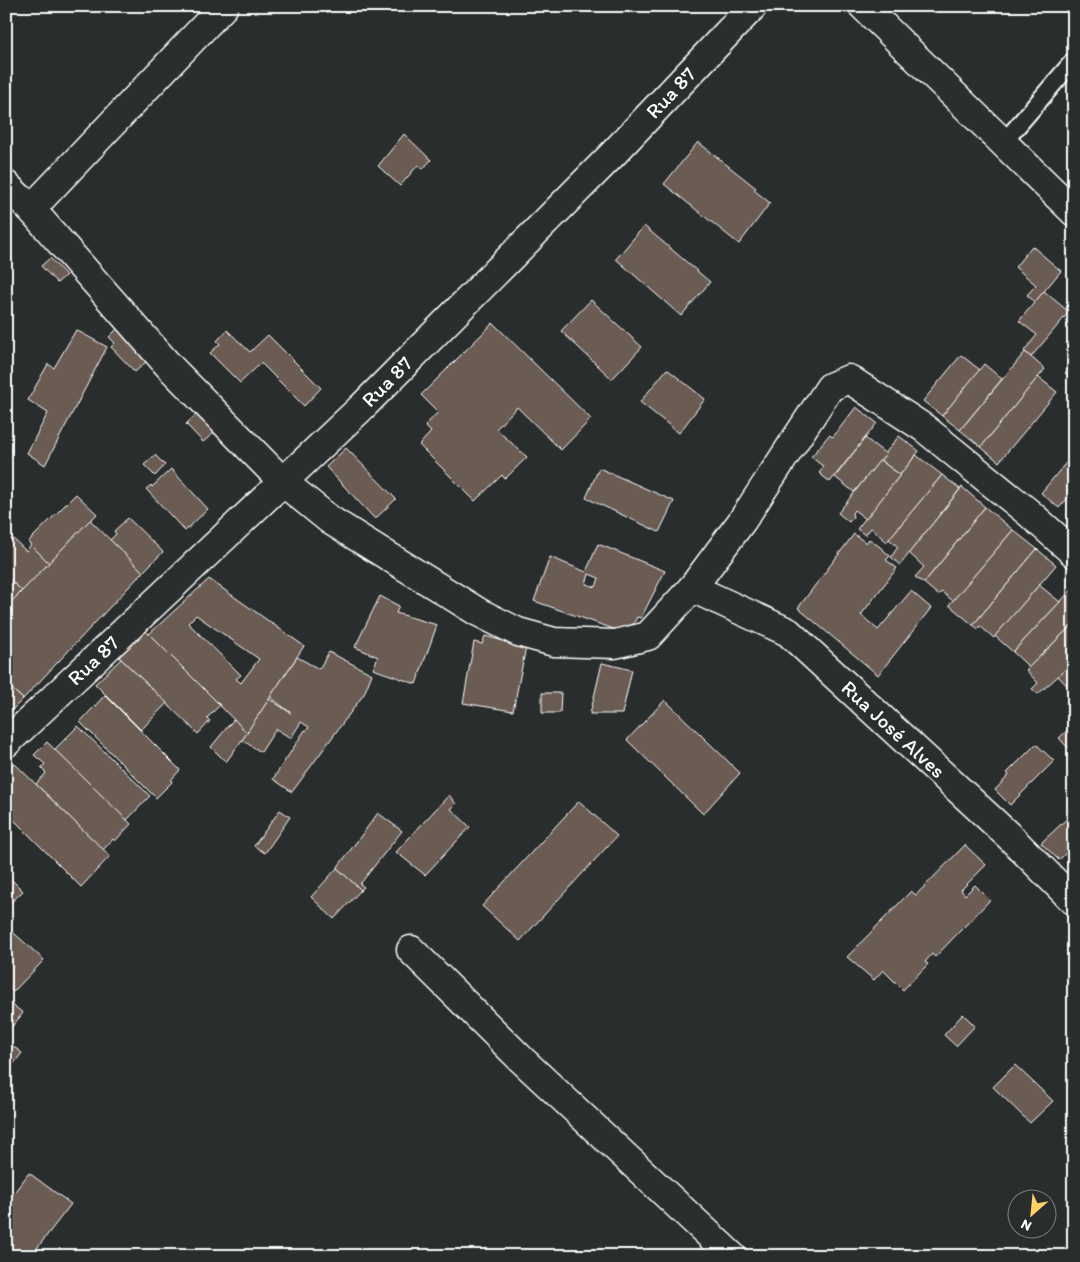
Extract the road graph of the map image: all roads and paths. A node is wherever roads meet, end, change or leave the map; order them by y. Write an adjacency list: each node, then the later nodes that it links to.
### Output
1 (224, 6): 7 (street)
2 (753, 6): 9 (street, Rua 87)
3 (863, 6): 5 (street)
4 (1074, 60): 5 (lane)
5 (1003, 142): 8 (street)
6 (6, 185): 7 (street)
7 (31, 209): 9 (street)
8 (1074, 212)
9 (283, 482): 11 (street); 12 (street, Rua 87)
10 (1074, 552): 11 (street)
11 (692, 588): 13 (street, Rua José Alves)
12 (6, 743)
13 (1074, 900)
14 (411, 950): 15 (street)
15 (732, 1256)

